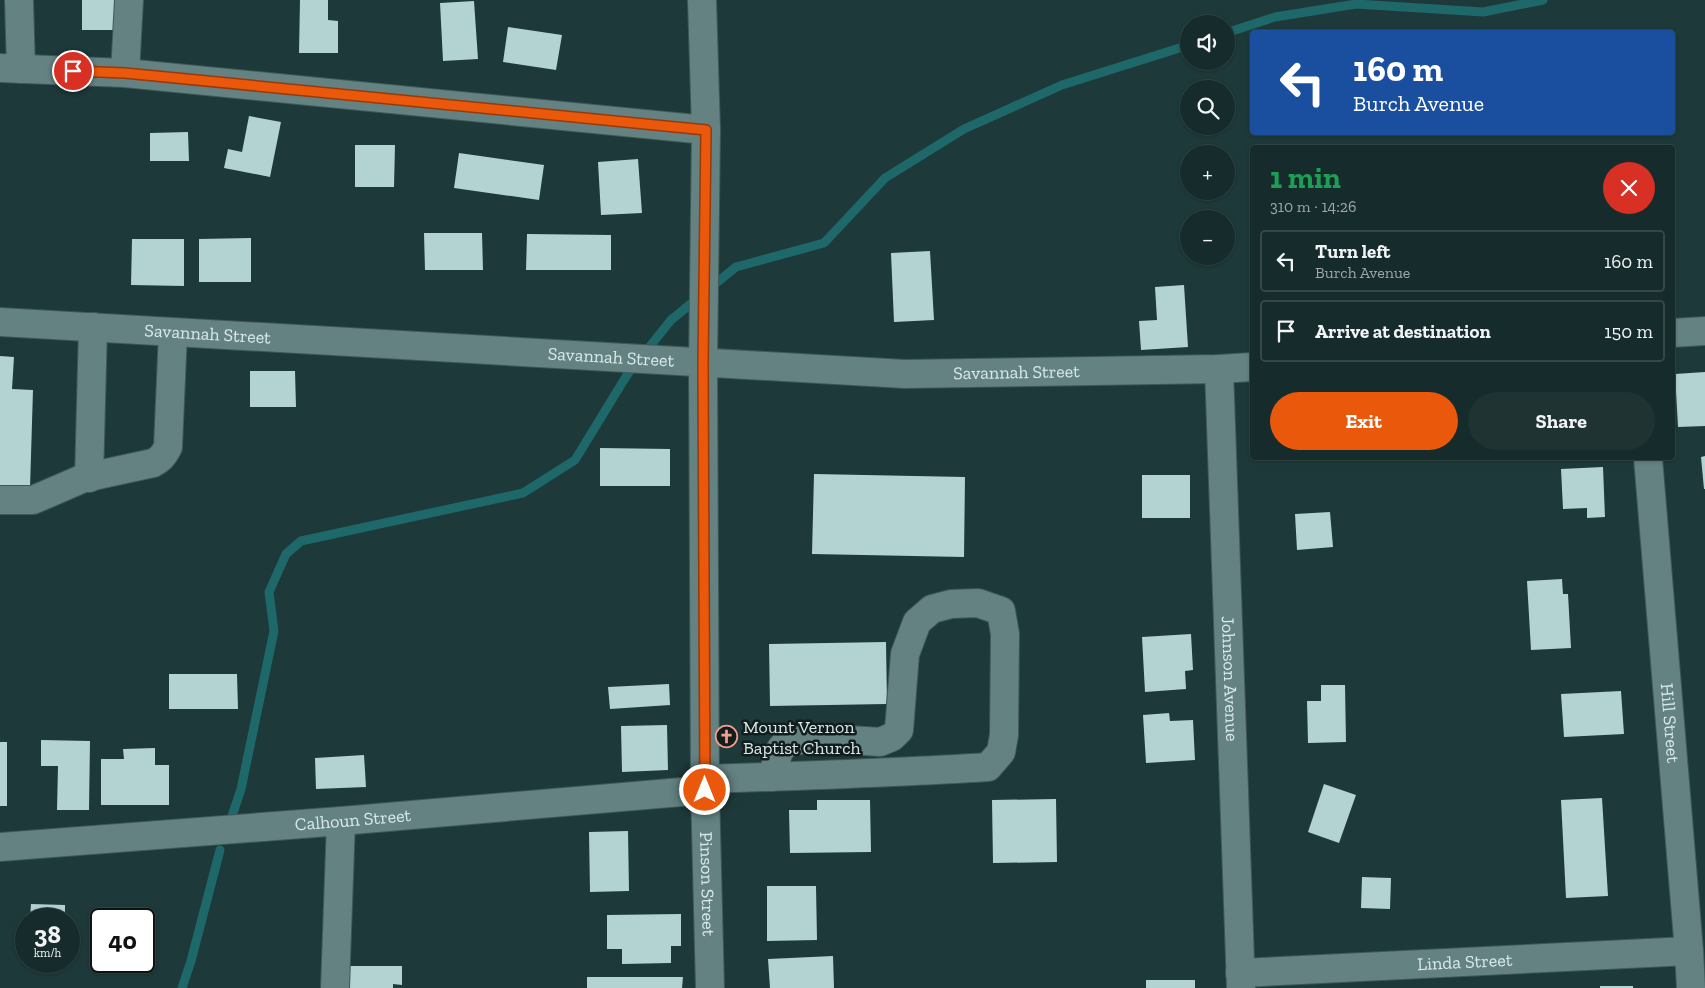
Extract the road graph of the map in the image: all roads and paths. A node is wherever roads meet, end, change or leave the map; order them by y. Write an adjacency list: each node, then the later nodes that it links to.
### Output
1 (19, 0): 4 (street)
2 (129, 0): 5 (street)
3 (702, 0): 6 (street, Pinson Street)
4 (11, 69): 5 (street)
5 (125, 73): 6 (street)
6 (706, 130): 12 (street, Pinson Street)
7 (0, 322): 8 (street, Savannah Street)
8 (93, 328): 10 (street, Savannah Street); 16 (street)
9 (1705, 331): 11 (street)
10 (173, 332): 12 (street, Savannah Street); 16 (street)
11 (1675, 333)
12 (703, 364): 14 (street, Savannah Street); 19 (street, Pinson Street)
13 (1250, 367): 14 (street, Savannah Street)
14 (1219, 370): 23 (street, Johnson Avenue)
15 (1648, 460): 22 (street, Hill Street)
16 (89, 478): 17 (street)
17 (0, 500)
18 (774, 777): 18 (street, Calhoun Street); 19 (street, Calhoun Street)
19 (705, 784): 20 (street, Calhoun Street); 25 (street, Pinson Street)
20 (341, 821): 21 (street, Calhoun Street); 24 (street)
21 (0, 847)
22 (1689, 951): 23 (street, Linda Street); 26 (street, Hill Street)
23 (1241, 981)
24 (335, 988)
25 (710, 988)
26 (1691, 988)

